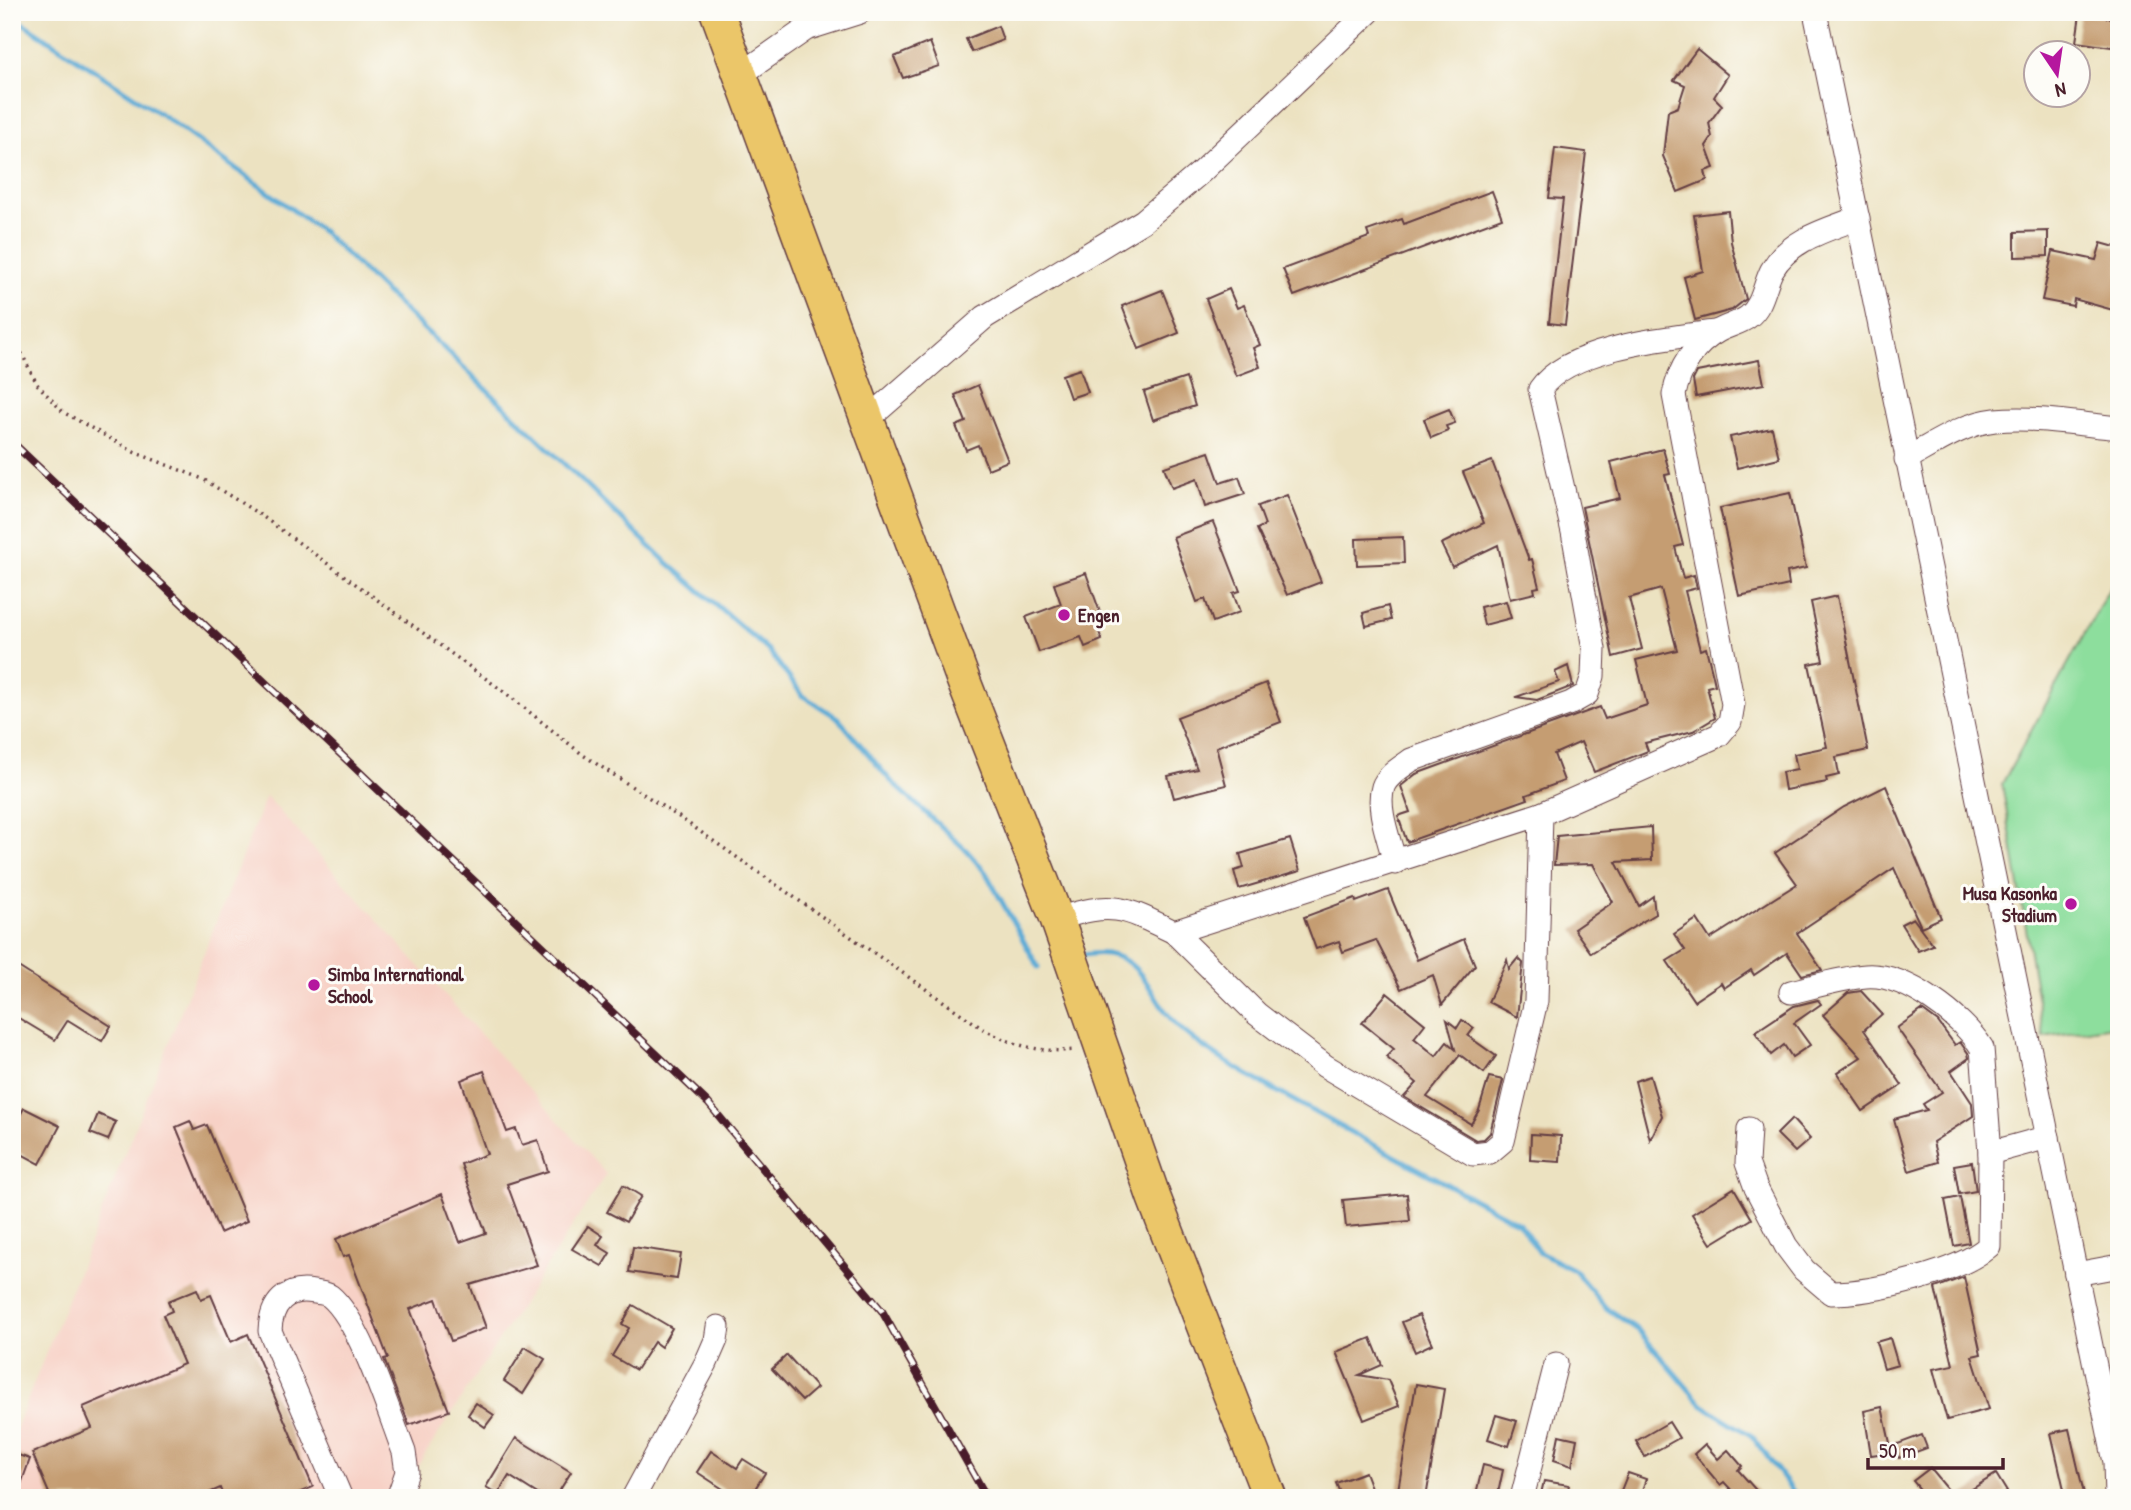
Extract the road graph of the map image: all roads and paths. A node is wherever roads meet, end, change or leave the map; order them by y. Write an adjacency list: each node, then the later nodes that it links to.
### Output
1 (717, 12): 6 (highway)
2 (860, 12): 5 (street)
3 (1369, 12): 10 (street)
4 (1815, 12): 7 (street)
5 (810, 21): 6 (street)
6 (740, 75): 10 (highway)
7 (1858, 218): 8 (street); 12 (street)
8 (1715, 332): 13 (street); 14 (street)
9 (12, 334): 18 (path)
10 (867, 419): 15 (highway)
11 (2119, 428): 12 (street)
12 (1906, 459): 20 (street)
13 (1541, 814): 14 (street); 16 (street)
14 (1395, 863): 16 (street)
15 (1056, 919): 16 (street); 18 (highway)
16 (1174, 932)
17 (1791, 992): 21 (street)
18 (1102, 1047): 30 (highway)
19 (1749, 1129): 21 (street)
20 (2048, 1138): 21 (street); 23 (street)
21 (1990, 1153)
22 (2119, 1266): 23 (street)
23 (2076, 1274): 26 (street)
24 (718, 1327): 27 (street)
25 (1556, 1364): 31 (street)
26 (2117, 1466): 32 (street)
27 (635, 1497)
28 (341, 1498): 29 (street)
29 (398, 1498)
30 (1270, 1498)
31 (1522, 1498)
32 (2116, 1498)

